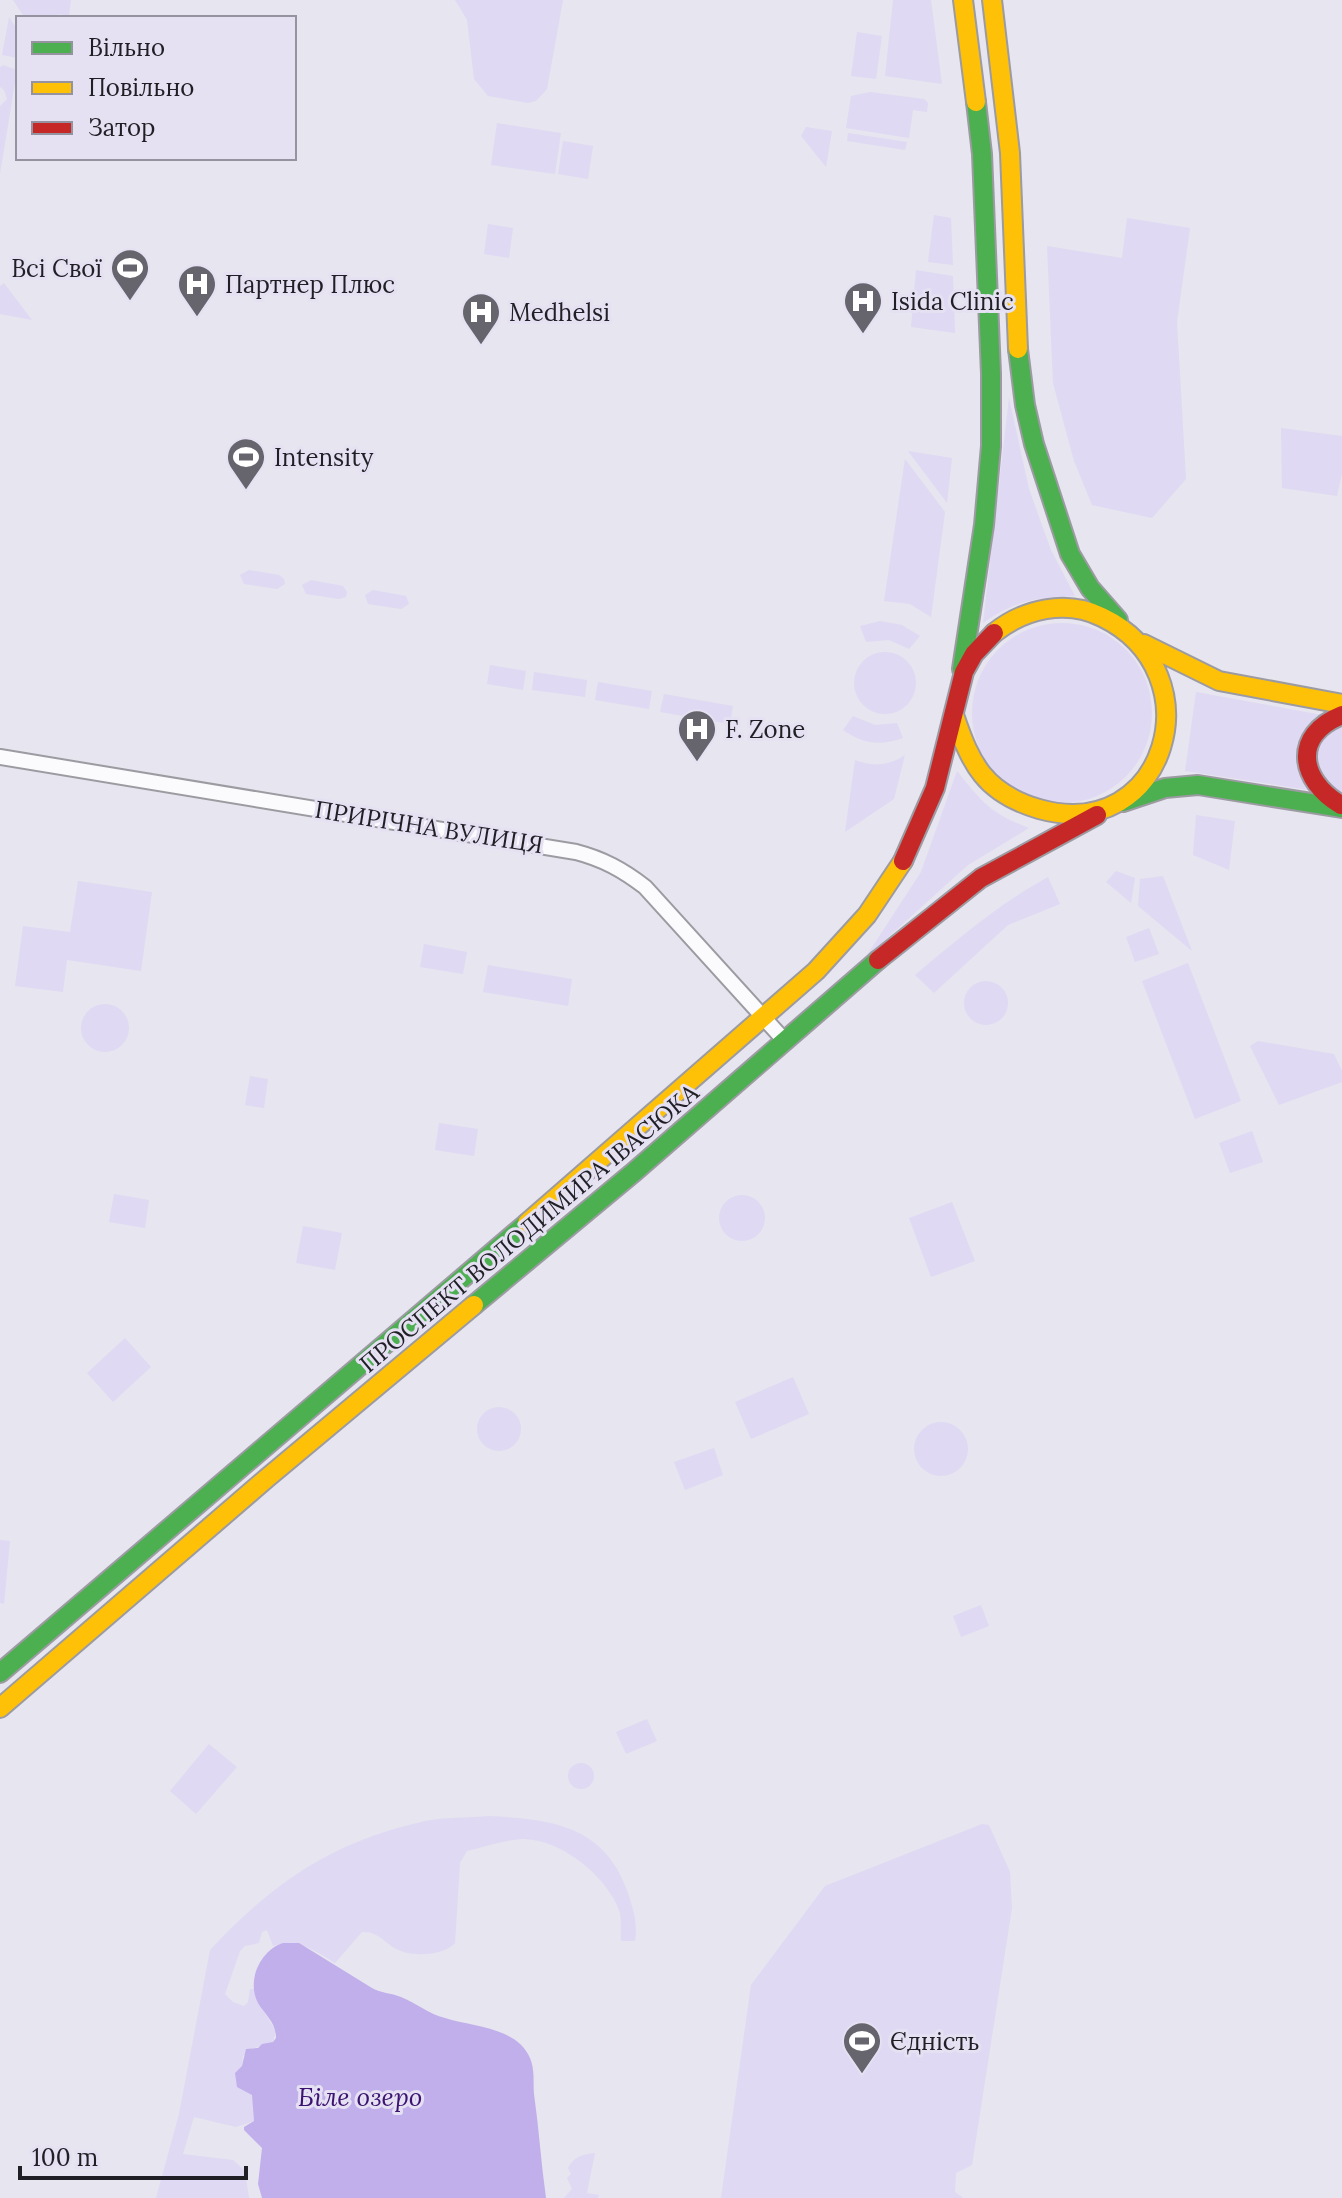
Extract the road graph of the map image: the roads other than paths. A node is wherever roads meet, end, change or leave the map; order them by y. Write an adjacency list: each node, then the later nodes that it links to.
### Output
1 (963, 0): 5 (main road)
2 (992, 0): 3 (main road)
3 (1126, 628): 4 (main road); 5 (main road)
4 (1141, 642): 6 (main road); 10 (main road)
5 (961, 679): 7 (main road)
6 (1342, 704)
7 (954, 715): 10 (main road); 12 (main road, ПРОСПЕКТ ВОЛОДИМИРА ІВАСЮКА)
8 (1342, 715): 11 (main road)
9 (0, 757): 12 (street, ПРИРІЧНА ВУЛИЦЯ)
10 (1114, 807): 11 (main road); 13 (main road, ПРОСПЕКТ ВОЛОДИМИРА ІВАСЮКА)
11 (1342, 807)
12 (764, 1018): 13 (street, ПРИРІЧНА ВУЛИЦЯ); 14 (main road, ПРОСПЕКТ ВОЛОДИМИРА ІВАСЮКА)
13 (784, 1040): 15 (main road, ПРОСПЕКТ ВОЛОДИМИРА ІВАСЮКА)
14 (0, 1673)
15 (0, 1708)

